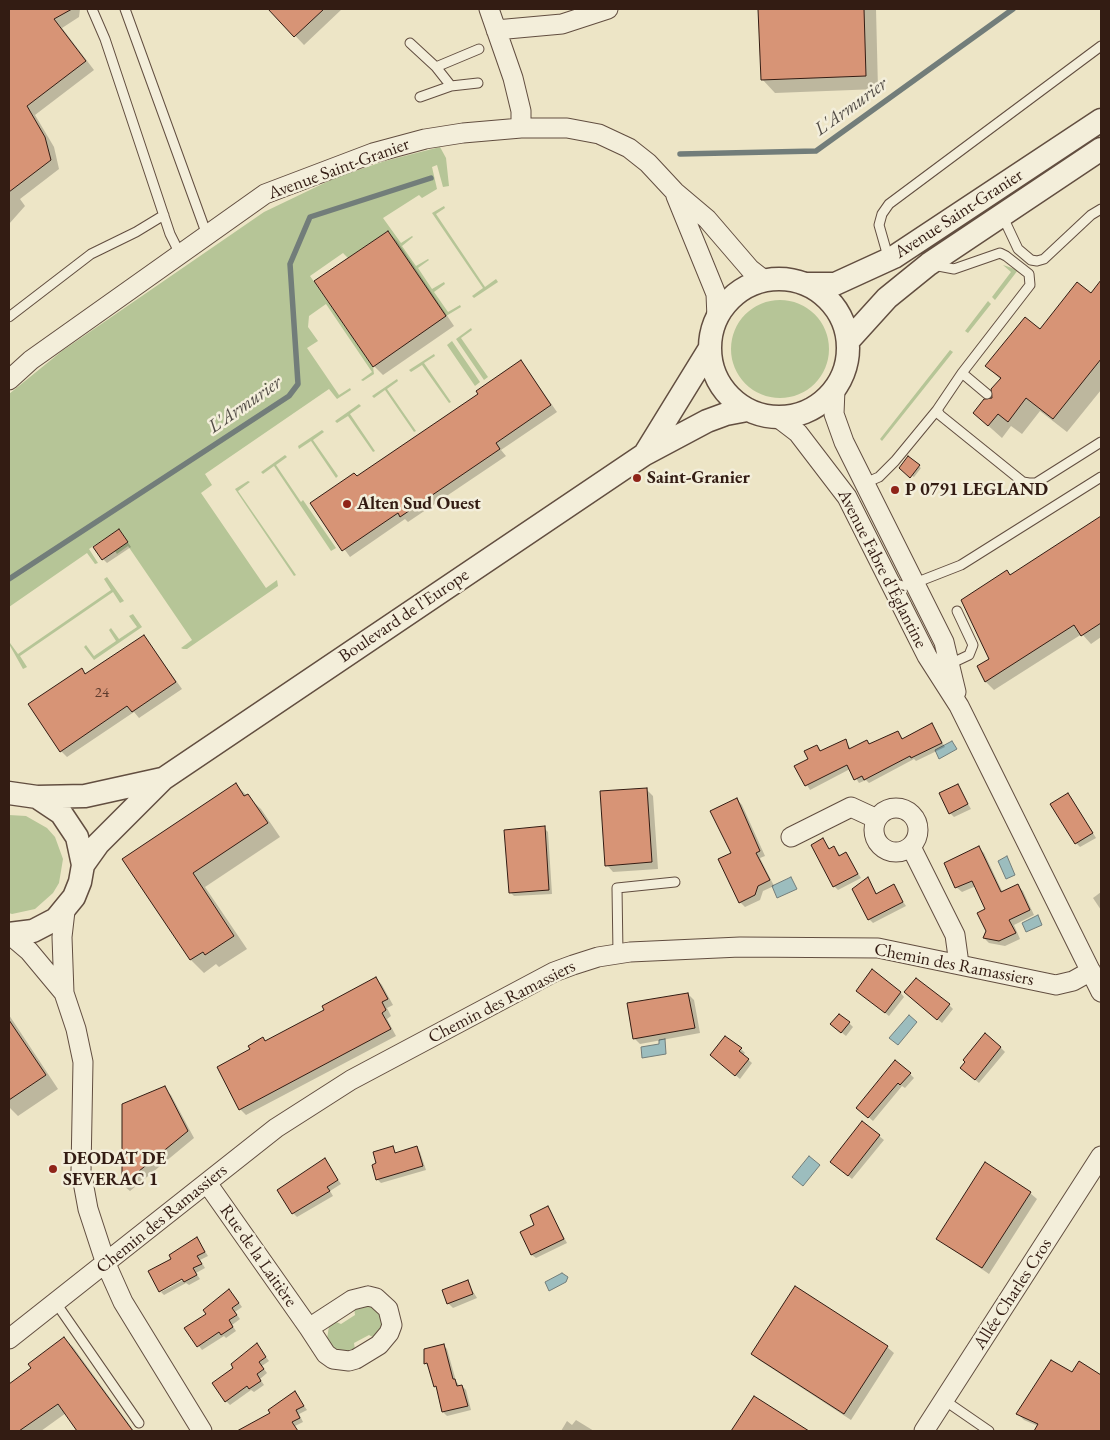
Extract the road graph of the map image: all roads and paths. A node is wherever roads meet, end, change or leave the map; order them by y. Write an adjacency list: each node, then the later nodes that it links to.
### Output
1 (92, 9): 18 (lane)
2 (125, 9): 20 (lane)
3 (489, 9): 5 (street)
4 (608, 9): 5 (street)
5 (496, 30): 14 (street)
6 (410, 43): 9 (lane)
7 (1101, 46): 22 (lane)
8 (479, 49): 9 (lane)
9 (436, 67): 11 (lane)
10 (478, 83): 11 (lane)
11 (451, 86): 12 (lane)
12 (420, 97)
13 (1101, 120): 22 (street, Avenue Saint-Granier)
14 (521, 128): 16 (street, Avenue Saint-Granier); 20 (street, Avenue Saint-Granier)
15 (1101, 149): 19 (street, Avenue Saint-Granier)
16 (675, 192): 24 (street, Avenue Saint-Granier); 27 (street, Avenue Saint-Granier)
17 (1101, 209): 19 (lane)
18 (164, 215): 21 (lane); 26 (lane)
19 (1002, 216): 23 (street, Avenue Saint-Granier)
20 (207, 235): 21 (street, Avenue Saint-Granier)
21 (180, 254): 30 (street, Avenue Saint-Granier)
22 (889, 260): 25 (street, Avenue Saint-Granier)
23 (929, 264): 28 (street, Avenue Saint-Granier); 32 (lane)
24 (764, 280): 25 (street); 27 (street)
25 (807, 284): 28 (street)
26 (9, 317)
27 (717, 318): 29 (street)
28 (848, 341): 34 (street)
29 (710, 348): 36 (street); 40 (street, Boulevard de l'Europe)
30 (31, 360): 31 (street, Avenue Saint-Granier); 33 (street, Avenue Saint-Granier)
31 (9, 371)
32 (962, 373): 35 (lane); 37 (lane)
33 (9, 380)
34 (835, 389): 38 (street); 42 (street, Avenue Fabre d'Églantine)
35 (988, 394)
36 (747, 410): 38 (street); 40 (street, Boulevard de l'Europe)
37 (937, 410): 39 (lane); 42 (lane)
38 (777, 417): 43 (street, Avenue Fabre d'Églantine)
39 (1101, 442)
40 (645, 454): 48 (street, Boulevard de l'Europe)
41 (1101, 477): 44 (lane)
42 (865, 483): 44 (street, Avenue Fabre d'Églantine)
43 (890, 582): 44 (lane); 47 (street, Avenue Fabre d'Églantine)
44 (915, 584): 46 (street, Avenue Fabre d'Églantine)
45 (957, 611): 46 (lane)
46 (950, 664): 47 (street, Avenue Fabre d'Églantine)
47 (959, 706): 59 (street, Avenue Fabre d'Églantine)
48 (163, 779): 49 (street, Boulevard de l'Europe); 53 (street, Boulevard de l'Europe)
49 (19, 791): 53 (street, Boulevard de l'Europe)
50 (877, 819): 51 (street); 52 (street); 52 (street)
51 (791, 837)
52 (911, 847): 58 (street)
53 (83, 865): 55 (street, Boulevard de l'Europe)
54 (675, 882): 57 (lane)
55 (65, 911): 56 (street, Boulevard de l'Europe); 61 (street)
56 (9, 934): 61 (street)
57 (618, 953): 58 (street, Chemin des Ramassiers); 63 (street, Chemin des Ramassiers)
58 (959, 964): 59 (street, Chemin des Ramassiers)
59 (1091, 971): 60 (street)
60 (1101, 992)
61 (64, 993): 64 (street)
62 (1101, 1156): 68 (street, Allée Charles Cros)
63 (207, 1183): 64 (street, Chemin des Ramassiers); 66 (street, Rue de la Laitière)
64 (106, 1264): 65 (street, Chemin des Ramassiers); 70 (street)
65 (56, 1303): 67 (street, Chemin des Ramassiers); 69 (lane)
66 (309, 1328)
67 (9, 1339)
68 (944, 1400): 71 (street, Allée Charles Cros); 72 (lane)
69 (139, 1423)
70 (202, 1431)
71 (924, 1431)
72 (989, 1431)

